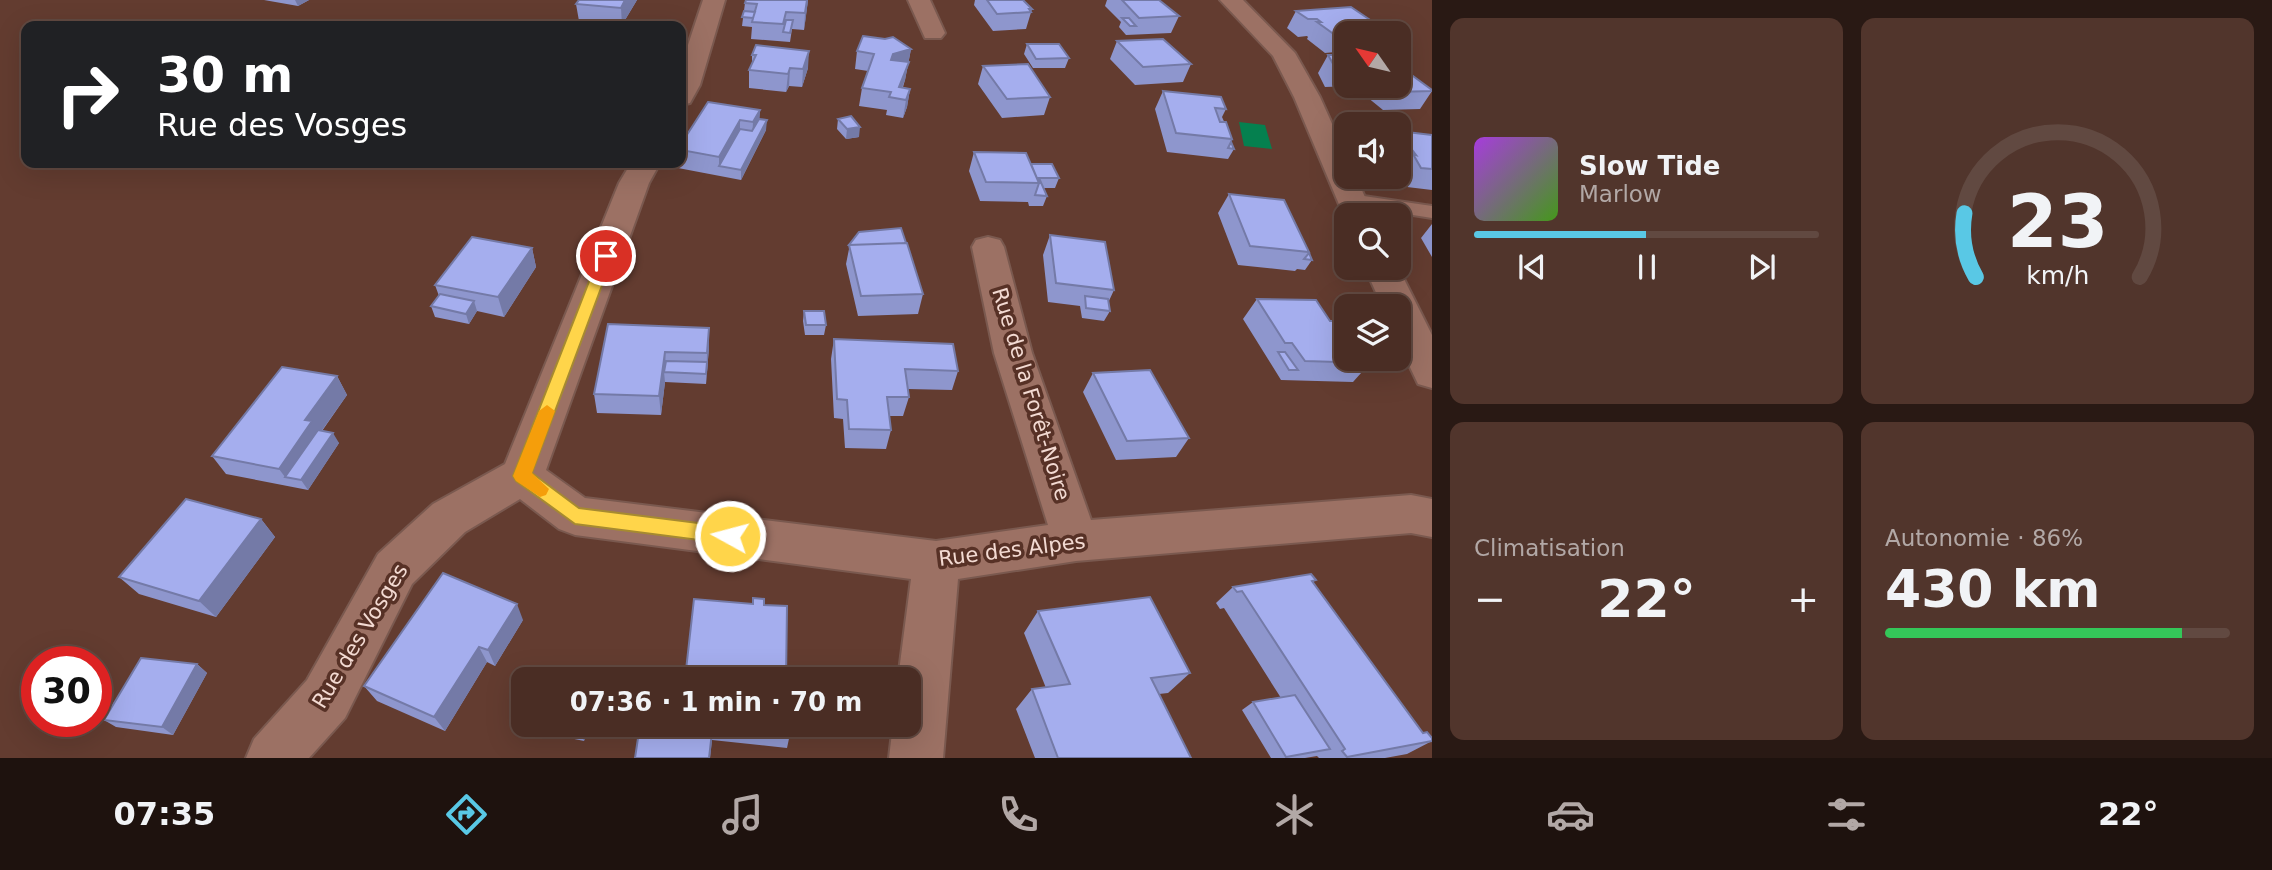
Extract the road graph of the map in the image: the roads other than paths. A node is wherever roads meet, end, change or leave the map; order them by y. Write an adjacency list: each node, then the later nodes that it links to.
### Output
1 (714, 0): 5 (street)
2 (919, 0): 4 (street)
3 (1231, 0): 7 (street)
4 (933, 33)
5 (686, 87)
6 (642, 168): 13 (street)
7 (1351, 203)
8 (1411, 211): 9 (lane)
9 (1432, 212)
10 (988, 247): 15 (street, Rue de la Forêt-Noire)
11 (1388, 280): 12 (street)
12 (1432, 374)
13 (522, 476): 16 (street, Rue des Alpes); 17 (street, Rue des Vosges)
14 (1432, 518): 15 (street, Rue des Alpes)
15 (1076, 541): 16 (street, Rue des Alpes)
16 (936, 562): 18 (street)
17 (273, 758)
18 (916, 758)

